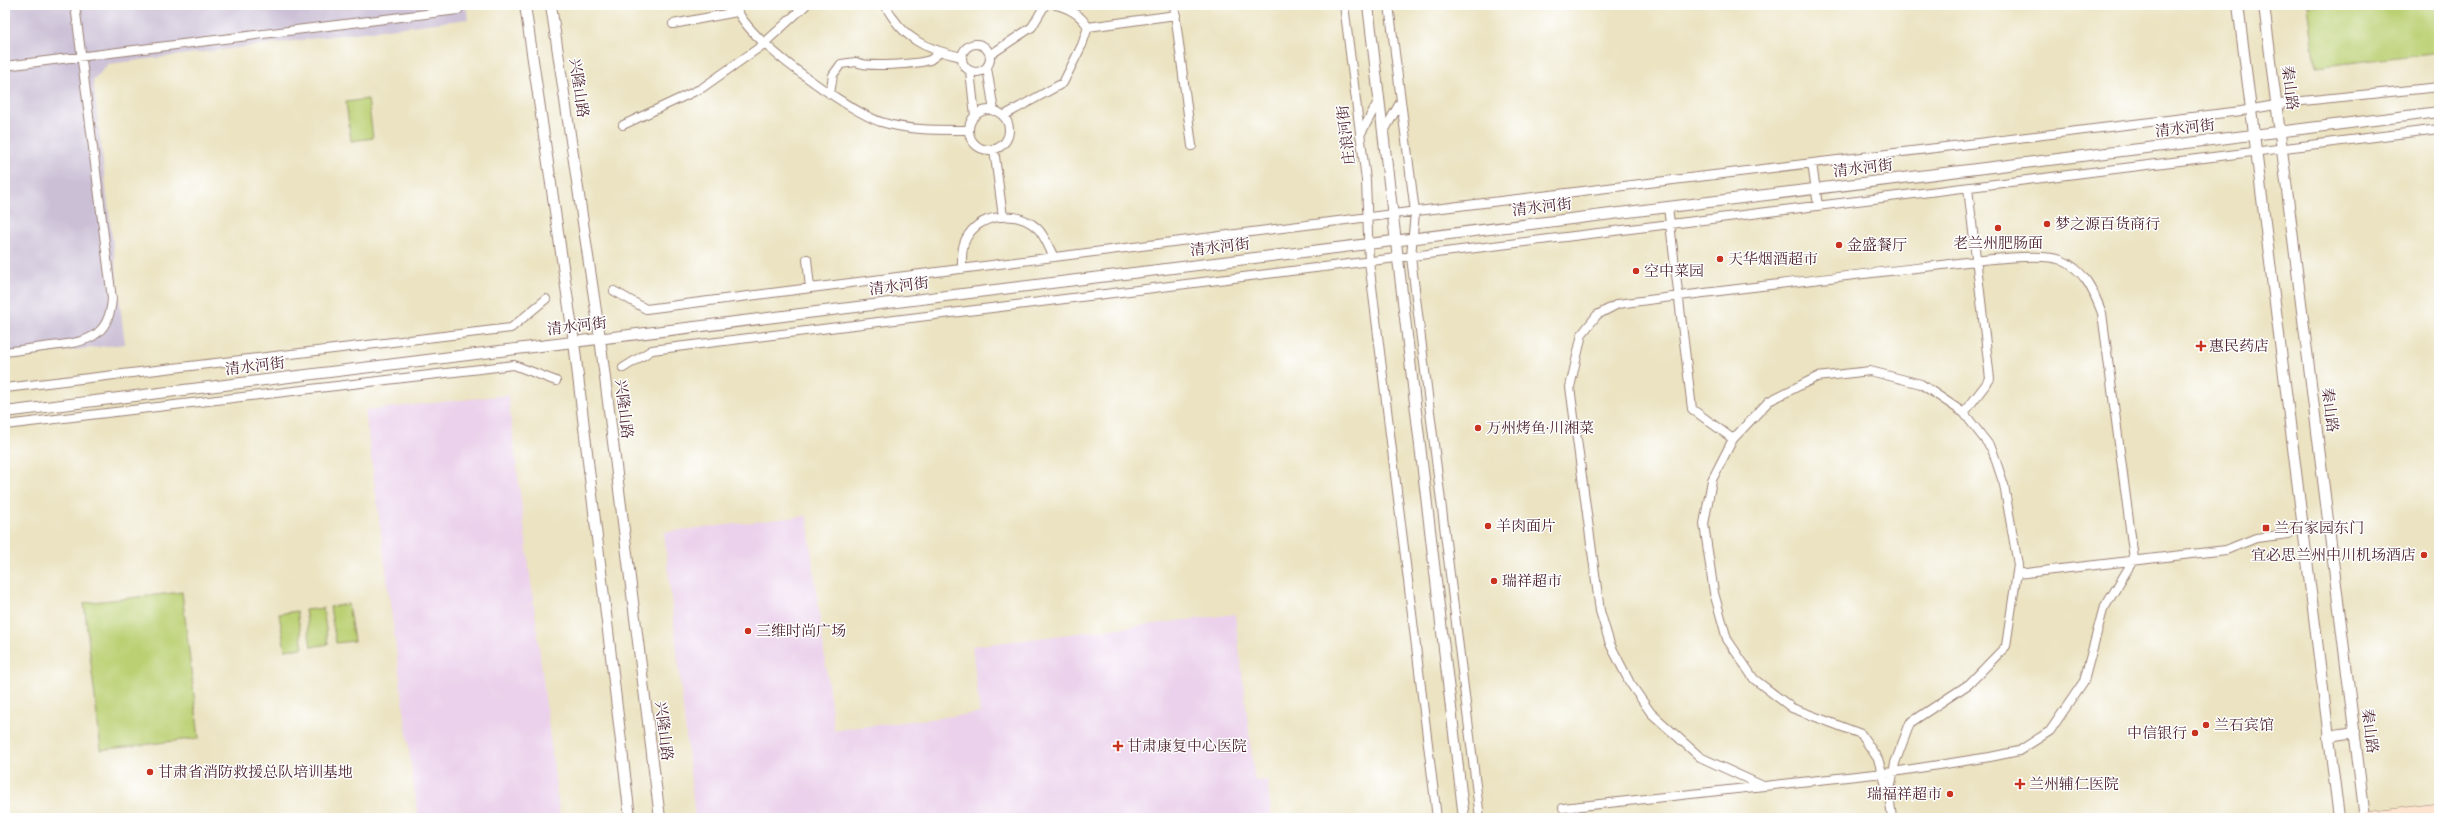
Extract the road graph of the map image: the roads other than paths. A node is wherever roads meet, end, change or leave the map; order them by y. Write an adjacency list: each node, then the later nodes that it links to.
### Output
1 (75, 5): 22 (street)
2 (457, 5): 22 (street)
3 (525, 5): 73 (street)
4 (551, 5): 72 (street, 兴隆山路)
5 (806, 5): 19 (street)
6 (885, 5): 20 (street)
7 (1045, 5): 21 (street)
8 (1056, 5): 18 (street)
9 (1174, 5): 16 (street)
10 (1344, 5): 42 (street, 庄浪河街)
11 (1368, 5): 29 (street)
12 (1389, 5): 30 (street)
13 (2238, 5): 32 (street)
14 (2264, 5): 31 (street, 秦山路)
15 (737, 8): 17 (street); 19 (street)
16 (1176, 15): 18 (street); 44 (street)
17 (673, 24)
18 (1088, 27): 36 (street)
19 (764, 44): 28 (street); 37 (street)
20 (940, 52): 23 (street); 28 (street)
21 (990, 55): 23 (street); 25 (street)
22 (81, 57): 24 (street); 74 (street)
23 (962, 57): 26 (street)
24 (5, 66)
25 (987, 68): 26 (street); 33 (street)
26 (970, 71): 35 (street)
27 (2439, 87): 31 (street)
28 (830, 94): 39 (street)
29 (1379, 100): 41 (street); 42 (street)
30 (1401, 101): 41 (street); 53 (street)
31 (2276, 105): 32 (street); 40 (street, 秦山路)
32 (2250, 109): 43 (street); 48 (street)
33 (994, 111): 35 (street); 36 (street)
34 (2439, 112): 40 (street, 清水河街)
35 (974, 116): 39 (street)
36 (1003, 116): 45 (street)
37 (623, 125)
38 (2439, 129): 46 (street)
39 (969, 130): 45 (street)
40 (2280, 131): 43 (street, 清水河街); 46 (street, 秦山路)
41 (1383, 133): 54 (street)
42 (1360, 135): 56 (street, 庄浪河街)
43 (2253, 135): 47 (street); 49 (street, 清水河街)
44 (1192, 146)
45 (994, 149): 55 (street)
46 (2282, 150): 47 (street); 85 (street, 秦山路)
47 (2256, 152): 50 (street); 86 (street)
48 (1812, 164): 49 (street); 53 (street)
49 (1815, 188): 51 (street); 52 (street, 清水河街)
50 (1968, 188): 51 (street); 65 (street)
51 (1818, 206): 57 (street)
52 (1668, 207): 57 (street); 58 (street, 清水河街)
53 (1415, 212): 54 (street); 58 (street)
54 (1393, 214): 56 (street); 59 (street)
55 (1003, 217): 63 (street); 67 (street)
56 (1367, 218): 60 (street, 庄浪河街); 63 (street)
57 (1670, 224): 61 (street); 70 (street)
58 (1413, 238): 59 (street, 清水河街); 61 (street)
59 (1396, 240): 60 (street, 清水河街); 62 (street)
60 (1368, 244): 66 (street, 庄浪河街); 72 (street, 清水河街)
61 (1411, 256): 62 (street); 97 (street)
62 (1398, 257): 66 (street); 96 (street)
63 (1054, 258): 67 (street)
64 (806, 259): 68 (street)
65 (1978, 261): 70 (street); 79 (street); 83 (street)
66 (1369, 262): 75 (street); 95 (street, 庄浪河街)
67 (962, 269): 68 (street)
68 (810, 288): 69 (street)
69 (614, 290)
70 (1678, 296): 81 (street); 89 (street)
71 (546, 299): 77 (street)
72 (600, 338): 73 (street, 清水河街); 94 (street, 兴隆山路)
73 (574, 342): 78 (street, 清水河街); 93 (street)
74 (5, 352)
75 (623, 368)
76 (556, 381): 80 (street)
77 (5, 388)
78 (5, 412)
79 (1964, 412): 81 (street); 84 (street)
80 (5, 425)
81 (1733, 439): 87 (street)
82 (2289, 534): 83 (street)
83 (2134, 560): 84 (street); 88 (street)
84 (2017, 574): 88 (street)
85 (2354, 732): 86 (street); 100 (street, 秦山路)
86 (2328, 736): 99 (street)
87 (1882, 772): 88 (street); 89 (street); 90 (street)
88 (1893, 772): 90 (street)
89 (1763, 786): 91 (street)
90 (1889, 796): 98 (street)
91 (1563, 808)
92 (2439, 808): 100 (main road)
93 (630, 818)
94 (660, 818)
95 (1437, 818)
96 (1464, 818)
97 (1480, 818)
98 (1892, 818)
99 (2339, 818)
100 (2365, 818)

